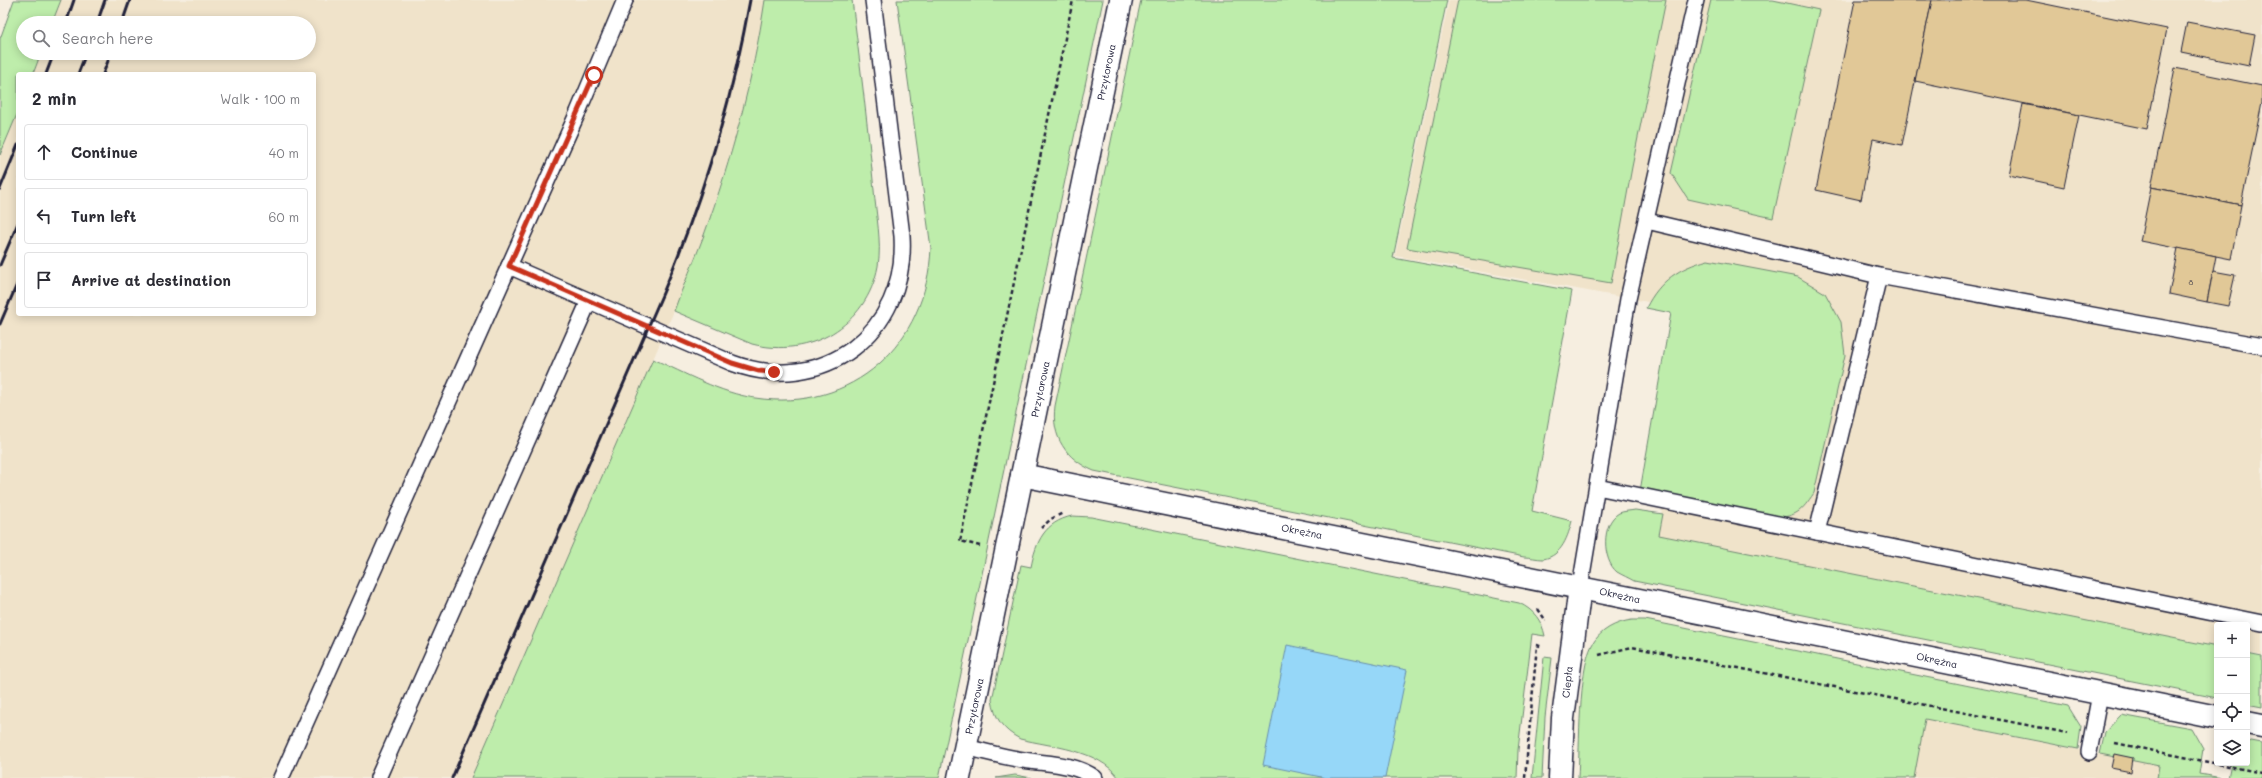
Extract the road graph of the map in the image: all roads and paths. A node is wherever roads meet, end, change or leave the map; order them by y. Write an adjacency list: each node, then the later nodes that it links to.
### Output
1 (625, 0): 6 (lane)
2 (873, 0): 8 (lane)
3 (1121, 0): 10 (street, Przytorowa)
4 (1696, 0): 5 (lane)
5 (1647, 221): 7 (lane); 11 (lane)
6 (509, 266): 8 (lane); 22 (lane)
7 (1879, 276): 9 (lane); 12 (lane)
8 (589, 301): 23 (lane)
9 (2262, 346)
10 (1022, 475): 13 (street, Okrężna); 20 (street, Przytorowa)
11 (1597, 486): 12 (lane); 13 (lane)
12 (1817, 532): 14 (lane)
13 (1580, 587): 16 (street, Okrężna); 27 (street, Ciepła)
14 (2262, 624)
15 (1550, 648): 26 (path)
16 (2100, 694): 17 (street, Okrężna); 21 (lane)
17 (2214, 716)
18 (2250, 724): 19 (street)
19 (2262, 726)
20 (966, 748): 24 (street, Przytorowa); 25 (lane)
21 (2089, 752)
22 (281, 778)
23 (378, 778)
24 (959, 778)
25 (1095, 778)
26 (1525, 778)
27 (1560, 778)

